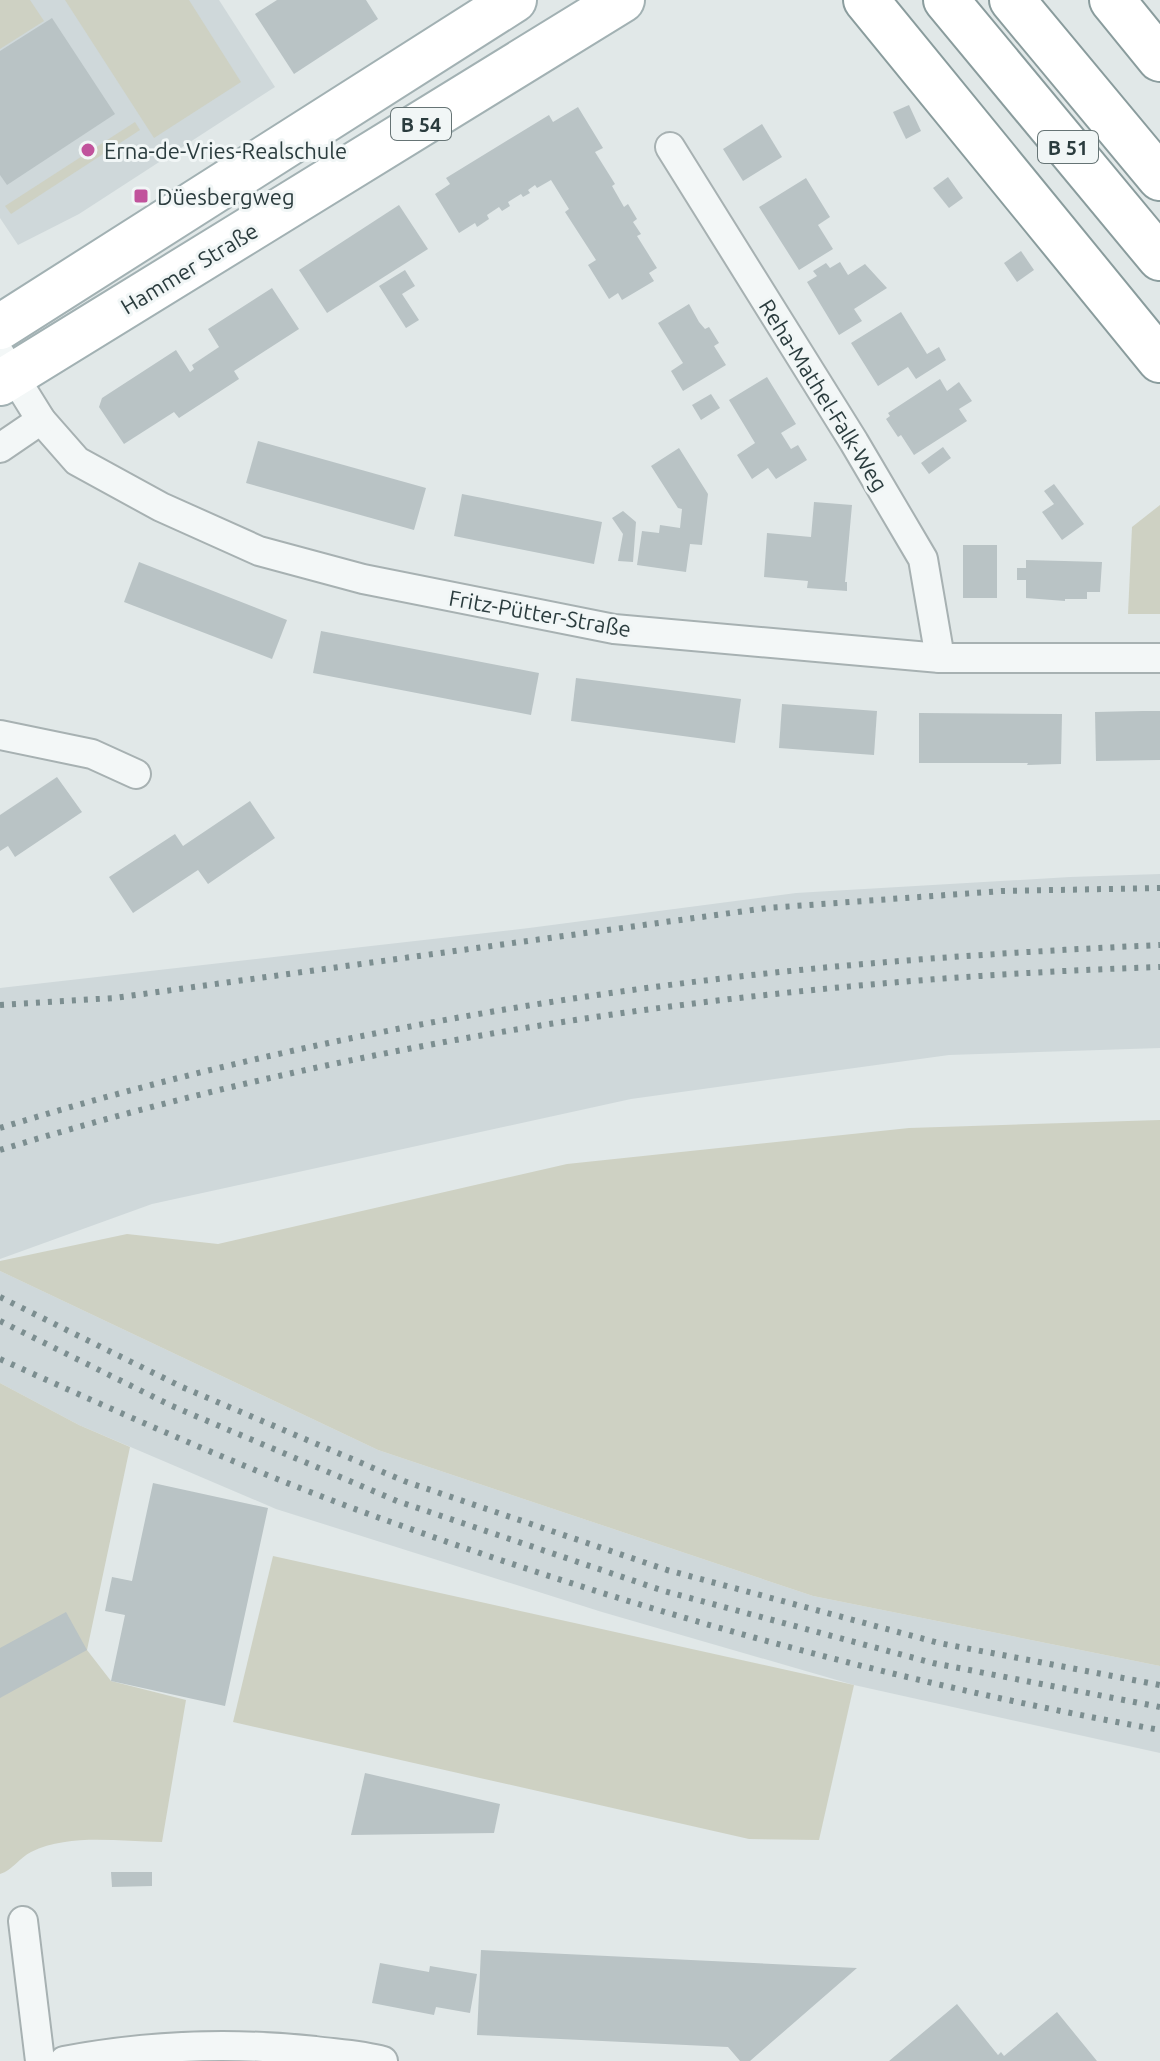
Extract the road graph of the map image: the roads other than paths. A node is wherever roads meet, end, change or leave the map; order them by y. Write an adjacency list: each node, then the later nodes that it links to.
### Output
1 (514, 0): 11 (main road, B 54)
2 (622, 0): 13 (main road, Hammer Straße / B 54)
3 (946, 0): 10 (main road, B 51)
4 (1012, 0): 9 (main road, B 51)
5 (1112, 0): 7 (main road)
6 (870, 3): 12 (main road)
7 (1160, 59)
8 (670, 147): 16 (street, Reha-Mathel-Falk-Weg)
9 (1160, 178)
10 (1160, 258)
11 (0, 327)
12 (1160, 360)
13 (4, 371): 14 (street, Fritz-Pütter-Straße)
14 (41, 420): 15 (street); 16 (street, Fritz-Pütter-Straße)
15 (0, 448)
16 (940, 658): 17 (street, Fritz-Pütter-Straße)
17 (1160, 658)
18 (0, 735): 19 (street)
19 (136, 774)
20 (23, 1921): 21 (street)
21 (40, 2061)
22 (64, 2061): 23 (street)
23 (383, 2061)

